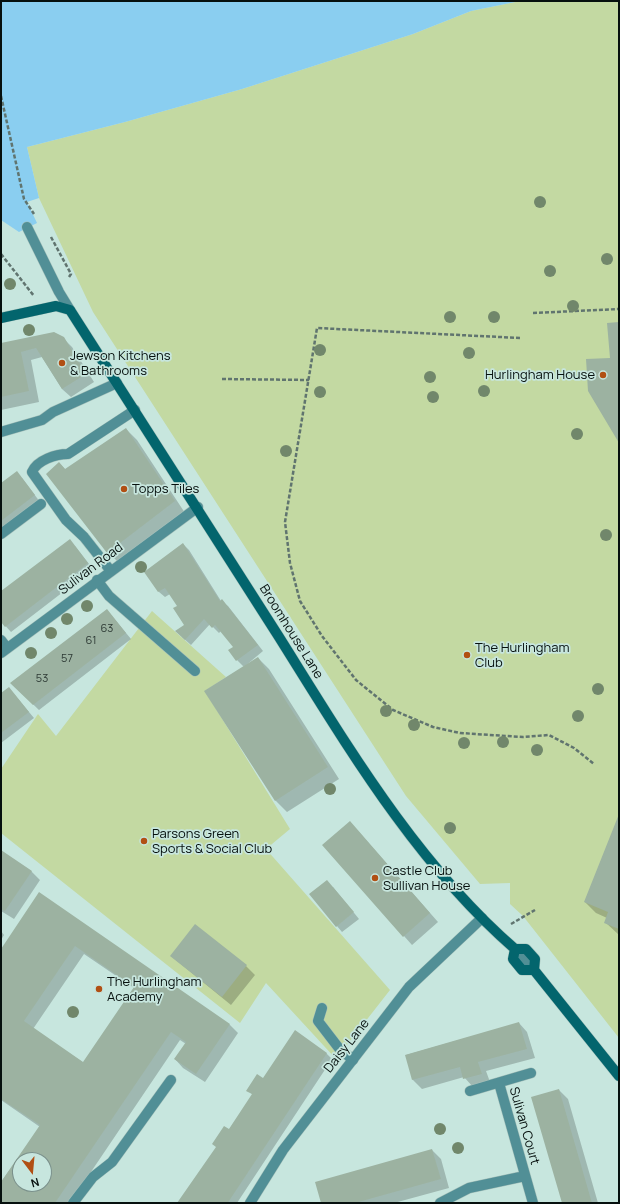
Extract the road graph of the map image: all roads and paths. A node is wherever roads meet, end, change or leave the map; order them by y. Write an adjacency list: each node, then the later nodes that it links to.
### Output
1 (1, 96): 2 (path)
2 (37, 218)
3 (27, 227): 9 (street)
4 (50, 236): 5 (path)
5 (54, 242)
6 (1, 254): 7 (path)
7 (45, 309): 9 (street); 11 (street)
8 (619, 309): 10 (path)
9 (70, 310): 15 (street, Broomhouse Lane)
10 (533, 313)
11 (1, 318)
12 (520, 338): 14 (path)
13 (222, 379): 14 (path)
14 (309, 380): 26 (path)
15 (117, 383): 16 (street, Broomhouse Lane); 17 (street)
16 (135, 410): 19 (street, Broomhouse Lane); 21 (street)
17 (1, 432)
18 (41, 504): 20 (street)
19 (198, 507): 21 (street, Sulivan Road); 28 (street, Broomhouse Lane)
20 (1, 534)
21 (110, 570): 22 (street, Sulivan Road)
22 (97, 580): 24 (street, Sulivan Road); 25 (street)
23 (1, 640): 24 (street)
24 (4, 651)
25 (195, 670)
26 (594, 764)
27 (534, 910): 29 (path)
28 (482, 918): 29 (street, Broomhouse Lane); 33 (street, Daisy Lane)
29 (498, 934): 30 (street, Broomhouse Lane)
30 (515, 949): 31 (street, Broomhouse Lane); 31 (street)
31 (534, 970): 35 (street, Broomhouse Lane)
32 (322, 1008): 33 (street)
33 (352, 1060): 41 (street, Daisy Lane)
34 (531, 1074): 37 (street)
35 (619, 1076)
36 (171, 1080): 40 (street)
37 (499, 1083): 38 (street); 39 (street, Sulivan Court)
38 (470, 1091)
39 (525, 1176): 42 (street, Sulivan Court); 43 (street, Sulivan Court)
40 (73, 1203)
41 (250, 1203)
42 (440, 1203)
43 (533, 1203)

